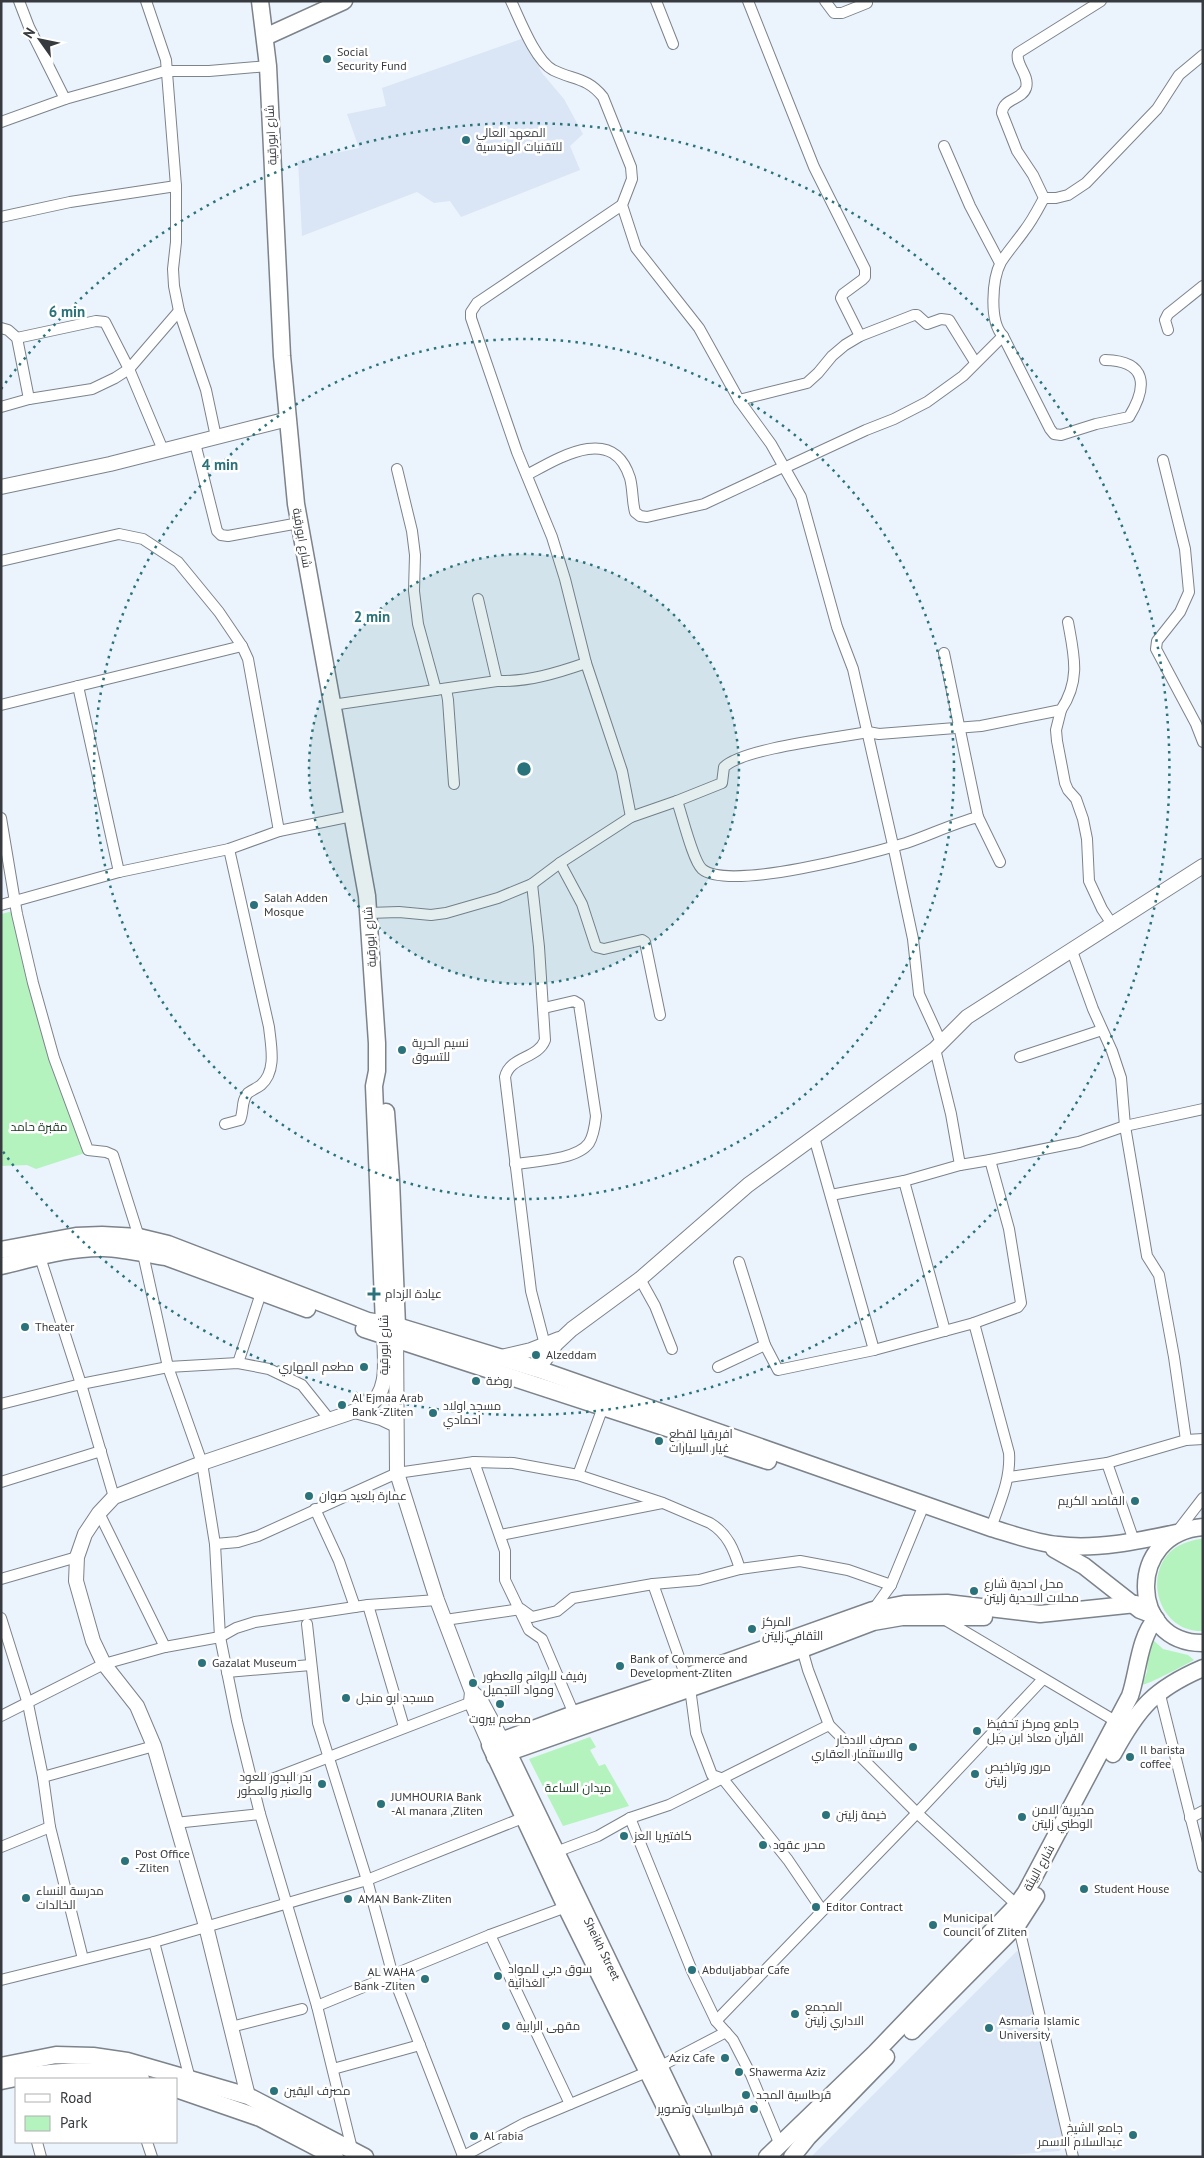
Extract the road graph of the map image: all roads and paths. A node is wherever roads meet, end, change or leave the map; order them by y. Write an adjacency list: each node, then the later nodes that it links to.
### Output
1 (19, 1): 16 (street)
2 (146, 1): 15 (street)
3 (260, 1): 11 (main road, شارع ابورقية)
4 (344, 1): 11 (main road)
5 (511, 1): 21 (street)
6 (656, 1): 12 (street)
7 (748, 1): 28 (street)
8 (824, 1): 10 (street)
9 (1101, 1): 20 (street)
10 (867, 3)
11 (265, 37): 14 (main road, شارع ابورقية)
12 (673, 44)
13 (1203, 55): 20 (street)
14 (268, 66): 15 (street); 37 (main road, شارع ابورقية)
15 (166, 71): 16 (street); 19 (street)
16 (65, 99): 17 (street)
17 (1, 122)
18 (944, 146): 23 (street)
19 (176, 186): 22 (street); 25 (street)
20 (1044, 198): 23 (street)
21 (622, 205): 35 (street); 44 (street)
22 (1, 217)
23 (1000, 263): 29 (street)
24 (1203, 286): 27 (street)
25 (179, 311): 33 (street); 38 (street)
26 (1, 328): 30 (street)
27 (1168, 330)
28 (860, 336): 32 (street); 35 (street)
29 (1002, 336): 31 (street); 32 (street)
30 (17, 338): 33 (street); 34 (street)
31 (1105, 360)
32 (975, 362): 42 (street)
33 (129, 369): 34 (street); 40 (street)
34 (29, 399): 36 (street)
35 (739, 400): 42 (street)
36 (1, 407)
37 (288, 420): 38 (street); 46 (main road, شارع ابورقية)
38 (216, 437): 39 (street)
39 (195, 443): 40 (street); 46 (street)
40 (163, 450): 45 (street)
41 (1163, 460): 61 (street)
42 (784, 467): 44 (street); 60 (street)
43 (396, 469): 55 (street)
44 (527, 475): 52 (street)
45 (1, 487)
46 (299, 523): 57 (main road, شارع ابورقية)
47 (1, 561): 50 (street)
48 (478, 599): 53 (street)
49 (1068, 622): 58 (street)
50 (242, 646): 54 (street); 68 (street)
51 (944, 653): 59 (street)
52 (586, 663): 53 (street); 65 (street)
53 (497, 681): 55 (street)
54 (78, 686): 56 (street); 74 (street)
55 (441, 689): 57 (street); 62 (street)
56 (1, 705)
57 (332, 705): 64 (main road, شارع ابورقية)
58 (1061, 710): 59 (street); 79 (street)
59 (959, 728): 60 (street); 66 (street)
60 (868, 732): 63 (street); 69 (street)
61 (1203, 742)
62 (454, 784)
63 (677, 802): 65 (street); 69 (street)
64 (352, 816): 68 (street); 78 (main road, شارع ابورقية)
65 (631, 817): 72 (street)
66 (978, 817): 69 (street); 71 (street)
67 (1, 818): 76 (street)
68 (279, 831): 70 (street)
69 (893, 845): 84 (street)
70 (229, 849): 74 (street); 87 (street)
71 (1000, 862)
72 (560, 863): 75 (street); 82 (street)
73 (1203, 866): 79 (street)
74 (119, 872): 76 (street)
75 (532, 884): 78 (street); 81 (street)
76 (15, 902): 77 (street); 95 (street)
77 (1, 905)
78 (368, 913): 105 (main road, شارع ابورقية)
79 (1112, 924): 80 (street)
80 (1072, 951): 83 (street); 84 (street)
81 (544, 1008): 91 (street); 91 (street)
82 (660, 1015)
83 (1102, 1030): 85 (street); 88 (street)
84 (938, 1046): 89 (street); 92 (street)
85 (1020, 1057)
86 (1203, 1109): 88 (street)
87 (225, 1124)
88 (1125, 1126): 90 (street); 123 (street)
89 (814, 1137): 94 (street); 101 (street)
90 (990, 1160): 92 (street); 103 (street)
91 (515, 1164): 107 (street)
92 (960, 1165): 93 (street)
93 (904, 1181): 94 (street); 104 (street)
94 (830, 1195): 110 (street)
95 (139, 1237): 96 (main road); 105 (main road)
96 (1, 1250)
97 (143, 1254): 98 (main road); 102 (main road); 113 (street)
98 (40, 1257): 100 (main road); 116 (street)
99 (739, 1262): 108 (street)
100 (1, 1266)
101 (640, 1279): 106 (street); 109 (street)
102 (261, 1292): 105 (main road); 112 (street)
103 (974, 1324): 104 (street); 130 (street)
104 (944, 1331): 110 (street)
105 (390, 1332): 111 (main road); 115 (main road); 119 (street, شارع ابورقية); 121 (street, شارع ابورقية)
106 (564, 1336): 107 (street); 115 (street)
107 (545, 1345): 111 (street)
108 (765, 1345): 110 (street); 114 (street)
109 (672, 1349)
110 (874, 1350)
111 (502, 1357): 115 (main road)
112 (238, 1363): 113 (street); 120 (street)
113 (168, 1367): 116 (street); 127 (street)
114 (718, 1367)
115 (535, 1376): 118 (main road); 139 (main road)
116 (81, 1384): 117 (street); 124 (street)
117 (1, 1404)
118 (604, 1407): 129 (street); 136 (main road)
119 (355, 1411): 120 (street, شارع ابورقية); 121 (street)
120 (330, 1420): 127 (street, شارع ابورقية)
121 (396, 1425): 128 (street, شارع ابورقية)
122 (1203, 1439): 123 (street)
123 (1186, 1440): 126 (street)
124 (101, 1451): 131 (street); 132 (street)
125 (474, 1462): 128 (street); 129 (street); 141 (street)
126 (1107, 1462): 130 (street); 142 (street)
127 (202, 1463): 132 (street, شارع ابورقية); 143 (street)
128 (397, 1473): 135 (street); 149 (street, شارع ابورقية)
129 (578, 1475): 134 (street)
130 (1008, 1477): 139 (street)
131 (1, 1482)
132 (114, 1497): 137 (street)
133 (1203, 1498): 140 (street)
134 (663, 1503): 141 (street); 145 (street)
135 (315, 1509): 143 (street); 152 (street)
136 (921, 1512): 148 (street); 150 (main road)
137 (99, 1513): 144 (street); 162 (street)
138 (1203, 1527): 140 (main road)
139 (991, 1528): 142 (main road)
140 (1176, 1534): 142 (main road); 155 (main road)
141 (500, 1535): 153 (street)
142 (1134, 1541)
143 (215, 1544): 160 (street)
144 (77, 1557): 146 (street); 164 (street)
145 (740, 1569): 147 (street); 148 (street)
146 (1, 1579)
147 (654, 1584): 153 (street); 169 (street)
148 (891, 1585): 154 (street)
149 (437, 1600): 151 (street); 158 (street, شارع ابورقية)
150 (1131, 1604): 154 (main road); 155 (main road)
151 (368, 1606): 152 (street); 177 (street)
152 (355, 1607): 160 (street)
153 (521, 1609): 158 (street); 173 (street)
154 (873, 1610): 169 (main road)
155 (1153, 1614): 156 (main road); 161 (main road); 175 (main road, شارع البيئة)
156 (938, 1617): 163 (main road); 168 (street)
157 (1, 1618): 172 (street)
158 (445, 1620): 171 (street, شارع ابورقية)
159 (307, 1624): 165 (street)
160 (220, 1637): 162 (street); 167 (street)
161 (1203, 1643)
162 (165, 1647): 164 (street)
163 (802, 1649): 169 (main road); 176 (street)
164 (104, 1664): 172 (street); 178 (street)
165 (311, 1665): 167 (street); 180 (street)
166 (1203, 1668): 170 (main road, شارع البيئة)
167 (227, 1672): 183 (street)
168 (1043, 1680): 175 (street); 185 (street)
169 (688, 1683): 173 (main road); 179 (main road); 182 (street)
170 (1159, 1691): 189 (street); 200 (main road, شارع البيئة)
171 (474, 1697): 177 (street); 179 (street, شارع ابورقية)
172 (28, 1704): 174 (street); 181 (street)
173 (574, 1714): 179 (main road)
174 (1, 1716)
175 (1117, 1722): 197 (main road, شارع البيئة)
176 (829, 1725): 182 (street); 185 (street)
177 (404, 1727): 180 (street)
178 (154, 1746): 181 (street); 190 (street)
179 (499, 1748): 187 (main road, Sheikh Street); 193 (main road, Sheikh Street)
180 (330, 1757): 183 (street); 195 (street)
181 (43, 1777): 191 (street)
182 (723, 1779): 188 (street); 199 (street)
183 (254, 1786): 186 (street)
184 (1203, 1811): 189 (street)
185 (917, 1813): 197 (street); 199 (street)
186 (260, 1814): 190 (street); 196 (street)
187 (525, 1817): 195 (street); 198 (main road, Sheikh Street)
188 (630, 1818): 193 (street); 209 (street)
189 (1190, 1818): 194 (street)
190 (176, 1823): 201 (street)
191 (50, 1827): 192 (street); 204 (street)
192 (1, 1847)
193 (556, 1852): 216 (main road, Sheikh Street)
194 (1203, 1867)
195 (367, 1880): 196 (street); 205 (street)
196 (287, 1903): 201 (street); 207 (street)
197 (1017, 1905): 213 (main road, شارع البيئة)
198 (566, 1907): 202 (street); 216 (main road, Sheikh Street)
199 (822, 1910): 209 (street)
200 (1018, 1924): 213 (main road, شارع البيئة); 238 (street)
201 (206, 1926): 203 (street); 210 (street)
202 (490, 1935): 205 (street); 224 (street)
203 (154, 1942): 204 (street); 219 (street)
204 (83, 1959): 206 (street)
205 (393, 1976): 207 (street); 212 (street)
206 (1, 1980)
207 (317, 2006): 215 (street)
208 (302, 2009): 210 (street)
209 (716, 2021): 211 (street)
210 (231, 2027): 223 (street)
211 (726, 2032): 216 (street); 227 (street)
212 (420, 2045): 215 (street); 233 (street)
213 (879, 2057): 227 (main road, شارع البيئة); 237 (main road, شارع البيئة)
214 (1, 2066): 219 (main road)
215 (333, 2069): 229 (street)
216 (653, 2069): 224 (street); 234 (main road, Sheikh Street); 235 (main road, Sheikh Street)
217 (21, 2078): 218 (main road)
218 (131, 2078)
219 (190, 2078): 223 (main road)
220 (15, 2079): 221 (main road)
221 (1, 2081)
222 (178, 2090): 228 (main road)
223 (248, 2096): 229 (main road)
224 (570, 2104): 233 (street)
225 (37, 2143): 230 (street)
226 (147, 2143): 231 (street)
227 (780, 2145): 236 (main road, شارع البيئة)
228 (318, 2153): 232 (main road)
229 (358, 2153)
230 (41, 2157)
231 (152, 2157)
232 (335, 2157)
233 (462, 2157)
234 (690, 2157)
235 (703, 2157)
236 (767, 2157)
237 (792, 2157)
238 (1073, 2157)

